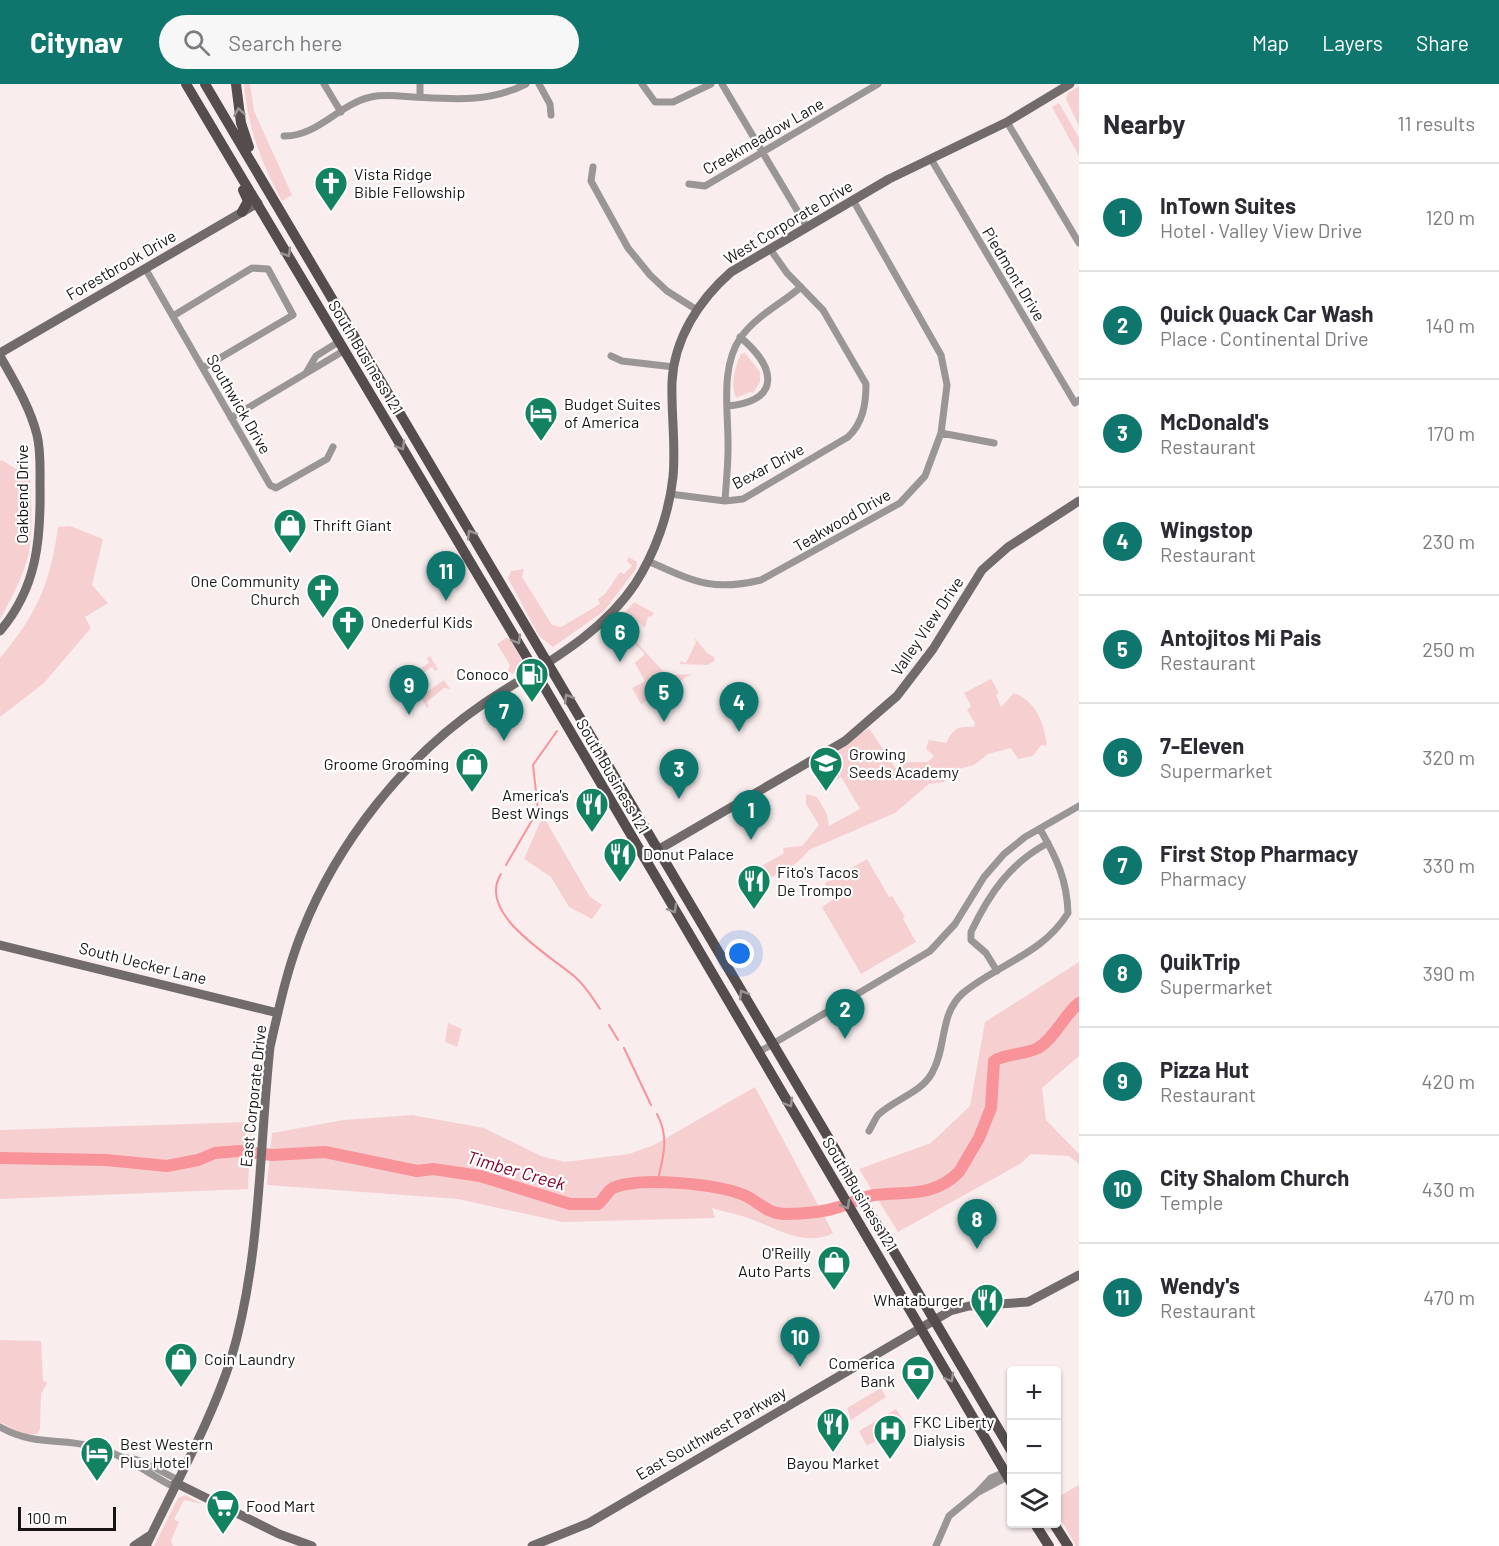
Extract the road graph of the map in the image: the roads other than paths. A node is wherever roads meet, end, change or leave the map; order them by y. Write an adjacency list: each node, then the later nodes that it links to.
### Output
1 (185, 84): 14 (main road, South Business 121)
2 (206, 84): 17 (main road, South Business 121)
3 (236, 84): 24 (main road, one-way to 3)
4 (324, 84): 15 (street)
5 (420, 84): 13 (street)
6 (526, 84): 13 (street)
7 (539, 84): 16 (street)
8 (642, 84): 9 (street)
9 (711, 84)
10 (722, 84): 20 (street)
11 (879, 84): 20 (street, Creekmeadow Lane)
12 (1070, 84): 18 (street, West Corporate Drive)
13 (420, 97): 15 (street)
14 (195, 99): 17 (main road); 23 (main road, South Business 121)
15 (341, 112): 19 (street)
16 (551, 115)
17 (226, 118): 24 (main road, South Business 121)
18 (1006, 122): 21 (street, West Corporate Drive); 31 (street)
19 (284, 136)
20 (763, 153): 25 (street, Creekmeadow Lane); 29 (street)
21 (931, 159): 26 (street, West Corporate Drive); 45 (street, Piedmont Drive)
22 (593, 167): 35 (street)
23 (241, 175): 27 (main road, South Business 121); 28 (main road)
24 (261, 178): 30 (main road, South Business 121)
25 (689, 184)
26 (853, 200): 29 (street, West Corporate Drive); 48 (street, Teakwood Drive)
27 (258, 203): 28 (street, Forestbrook Drive); 30 (main road); 37 (main road, South Business 121, one-way to 37)
28 (242, 212): 33 (street, Forestbrook Drive)
29 (807, 227): 32 (street, West Corporate Drive)
30 (292, 230): 40 (main road, South Business 121)
31 (1079, 243)
32 (770, 249): 34 (street); 35 (street, West Corporate Drive)
33 (145, 268): 36 (street, Southwick Drive); 41 (street, Forestbrook Drive)
34 (801, 287): 38 (street); 52 (street, Bexar Drive)
35 (697, 310): 43 (street, West Corporate Drive)
36 (173, 316): 44 (street, Southwick Drive); 44 (street)
37 (328, 321): 39 (main road, South Business 121); 40 (main road)
38 (740, 338): 46 (street); 46 (street)
39 (343, 345): 47 (street); 55 (main road, South Business 121, one-way to 55)
40 (361, 347): 54 (main road, South Business 121)
41 (0, 354): 57 (street, Oakbend Drive)
42 (611, 356): 43 (street)
43 (674, 367): 51 (street, West Corporate Drive)
44 (202, 368): 47 (street, Southwick Drive)
45 (1077, 401)
46 (728, 406): 52 (street)
47 (231, 418): 50 (street, Southwick Drive)
48 (941, 433): 49 (street); 56 (street, Teakwood Drive)
49 (994, 443)
50 (333, 447)
51 (670, 494): 52 (street, Bexar Drive); 56 (street, West Corporate Drive)
52 (725, 501)
53 (1079, 501): 63 (street, Valley View Drive)
54 (456, 508): 55 (main road); 58 (main road, South Business 121, one-way to 54)
55 (442, 516): 59 (main road, South Business 121, one-way to 59)
56 (648, 561): 58 (street, West Corporate Drive)
57 (0, 631)
58 (547, 662): 59 (street, East Corporate Drive); 63 (main road, South Business 121, one-way to 58)
59 (535, 670): 64 (main road, South Business 121); 67 (street, East Corporate Drive)
60 (1079, 806): 61 (street)
61 (1040, 829): 62 (street); 68 (street)
62 (1048, 843): 66 (street); 66 (street)
63 (658, 850): 64 (street, Valley View Drive); 68 (main road, South Business 121, one-way to 63)
64 (644, 858): 69 (main road, South Business 121, one-way to 69)
65 (0, 945): 67 (street, South Uecker Lane)
66 (997, 971): 70 (street)
67 (278, 1013): 78 (street, East Corporate Drive)
68 (773, 1044): 69 (street); 72 (main road, South Business 121)
69 (759, 1052): 73 (main road, South Business 121, one-way to 73)
70 (869, 1131)
71 (1079, 1275): 72 (street, East Southwest Parkway)
72 (933, 1320): 73 (street, East Southwest Parkway); 75 (main road, South Business 121)
73 (921, 1328): 76 (main road, South Business 121, one-way to 76); 85 (street, East Southwest Parkway)
74 (0, 1427): 78 (street)
75 (1007, 1445)
76 (1008, 1474)
77 (1007, 1476): 86 (street)
78 (176, 1484): 81 (street, East Corporate Drive); 84 (street)
79 (1038, 1528): 87 (main road)
80 (1057, 1528): 88 (main road)
81 (151, 1534): 82 (street); 83 (street, East Corporate Drive)
82 (134, 1546)
83 (146, 1546)
84 (312, 1546)
85 (532, 1546)
86 (936, 1546)
87 (1049, 1546)
88 (1068, 1546)

